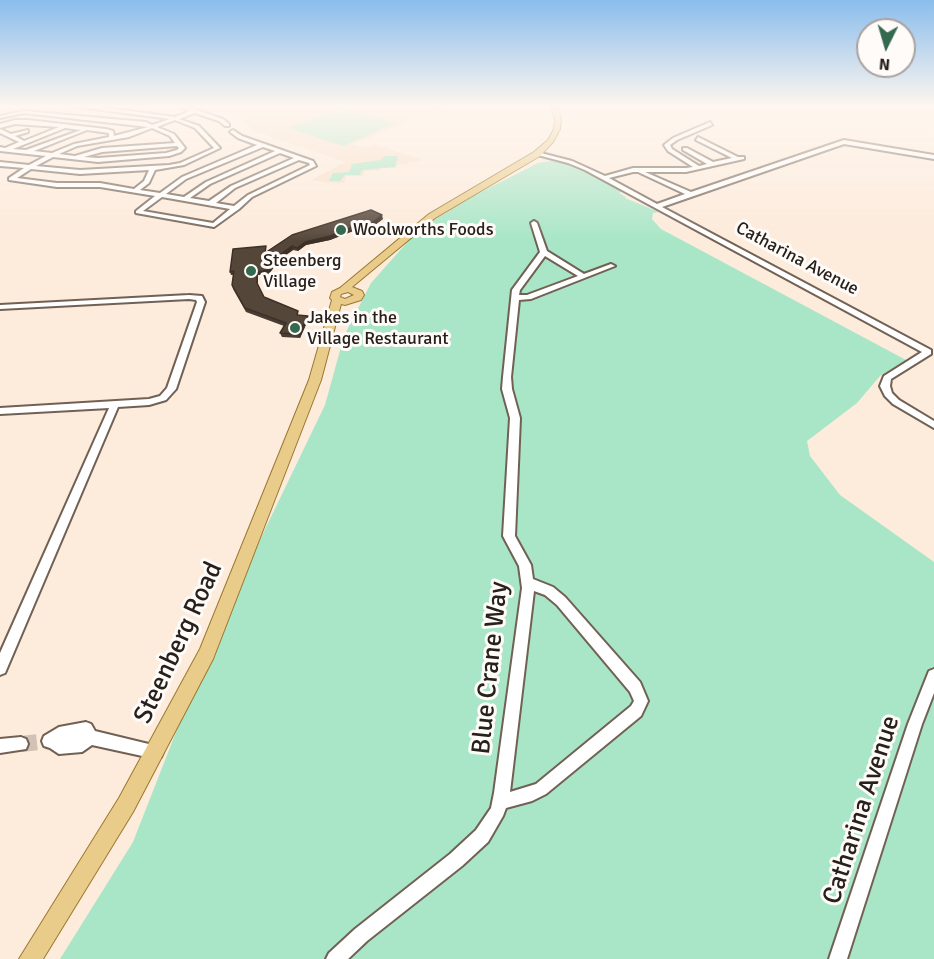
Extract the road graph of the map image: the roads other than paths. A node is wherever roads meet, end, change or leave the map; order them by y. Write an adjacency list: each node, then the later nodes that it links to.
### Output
1 (12, 151): 16 (street)
2 (31, 151): 16 (street)
3 (62, 151): 18 (street)
4 (94, 151): 21 (street)
5 (179, 151): 21 (street)
6 (214, 151): 19 (street)
7 (249, 151): 24 (street)
8 (277, 151): 15 (street)
9 (540, 151): 17 (main road)
10 (670, 151): 27 (street)
11 (688, 151): 25 (street)
12 (724, 151): 25 (street)
13 (819, 151): 38 (street)
14 (897, 151): 20 (street)
15 (280, 152): 22 (street); 30 (street)
16 (25, 153): 18 (street)
17 (537, 154): 32 (street, Catharina Avenue); 44 (main road)
18 (49, 156): 21 (street); 26 (street)
19 (200, 157): 24 (street); 28 (street)
20 (934, 157)
21 (74, 158)
22 (298, 158): 31 (street); 34 (street)
23 (0, 164): 26 (street)
24 (218, 164): 30 (street); 37 (street)
25 (712, 164): 27 (street)
26 (28, 167): 28 (street); 35 (street)
27 (697, 167): 29 (street)
28 (153, 168): 36 (street)
29 (636, 170): 32 (street); 38 (street)
30 (236, 171): 31 (street); 39 (street)
31 (254, 178): 34 (street); 40 (street)
32 (604, 178): 41 (street, Catharina Avenue)
33 (119, 181): 35 (street)
34 (273, 185): 42 (street)
35 (110, 187): 36 (street)
36 (135, 191): 37 (street)
37 (160, 195): 39 (street); 42 (street)
38 (691, 195): 41 (street)
39 (185, 199): 40 (street)
40 (211, 203): 42 (street)
41 (657, 206): 57 (street, Catharina Avenue)
42 (237, 208)
43 (534, 223): 45 (street)
44 (391, 249): 48 (main road); 49 (main road)
45 (544, 252): 47 (street); 50 (street, Blue Crane Way)
46 (611, 266): 47 (street)
47 (583, 276): 50 (street)
48 (344, 289): 49 (main road); 51 (main road, Steenberg Road)
49 (357, 291): 52 (main road, Steenberg Road)
50 (514, 298): 58 (street, Blue Crane Way)
51 (337, 300): 52 (main road); 54 (main road, Steenberg Road)
52 (352, 302): 54 (main road, Steenberg Road)
53 (0, 307): 55 (street)
54 (331, 327): 64 (main road, Steenberg Road)
55 (115, 404): 56 (street); 59 (street)
56 (0, 411)
57 (934, 425)
58 (528, 584): 65 (street, Blue Crane Way); 65 (street)
59 (0, 668)
60 (934, 676): 68 (street, Catharina Avenue)
61 (51, 740): 64 (street)
62 (21, 744): 63 (street)
63 (0, 746)
64 (156, 752): 66 (main road, Steenberg Road)
65 (500, 802): 67 (street, Blue Crane Way)
66 (30, 959)
67 (335, 959)
68 (838, 959)

